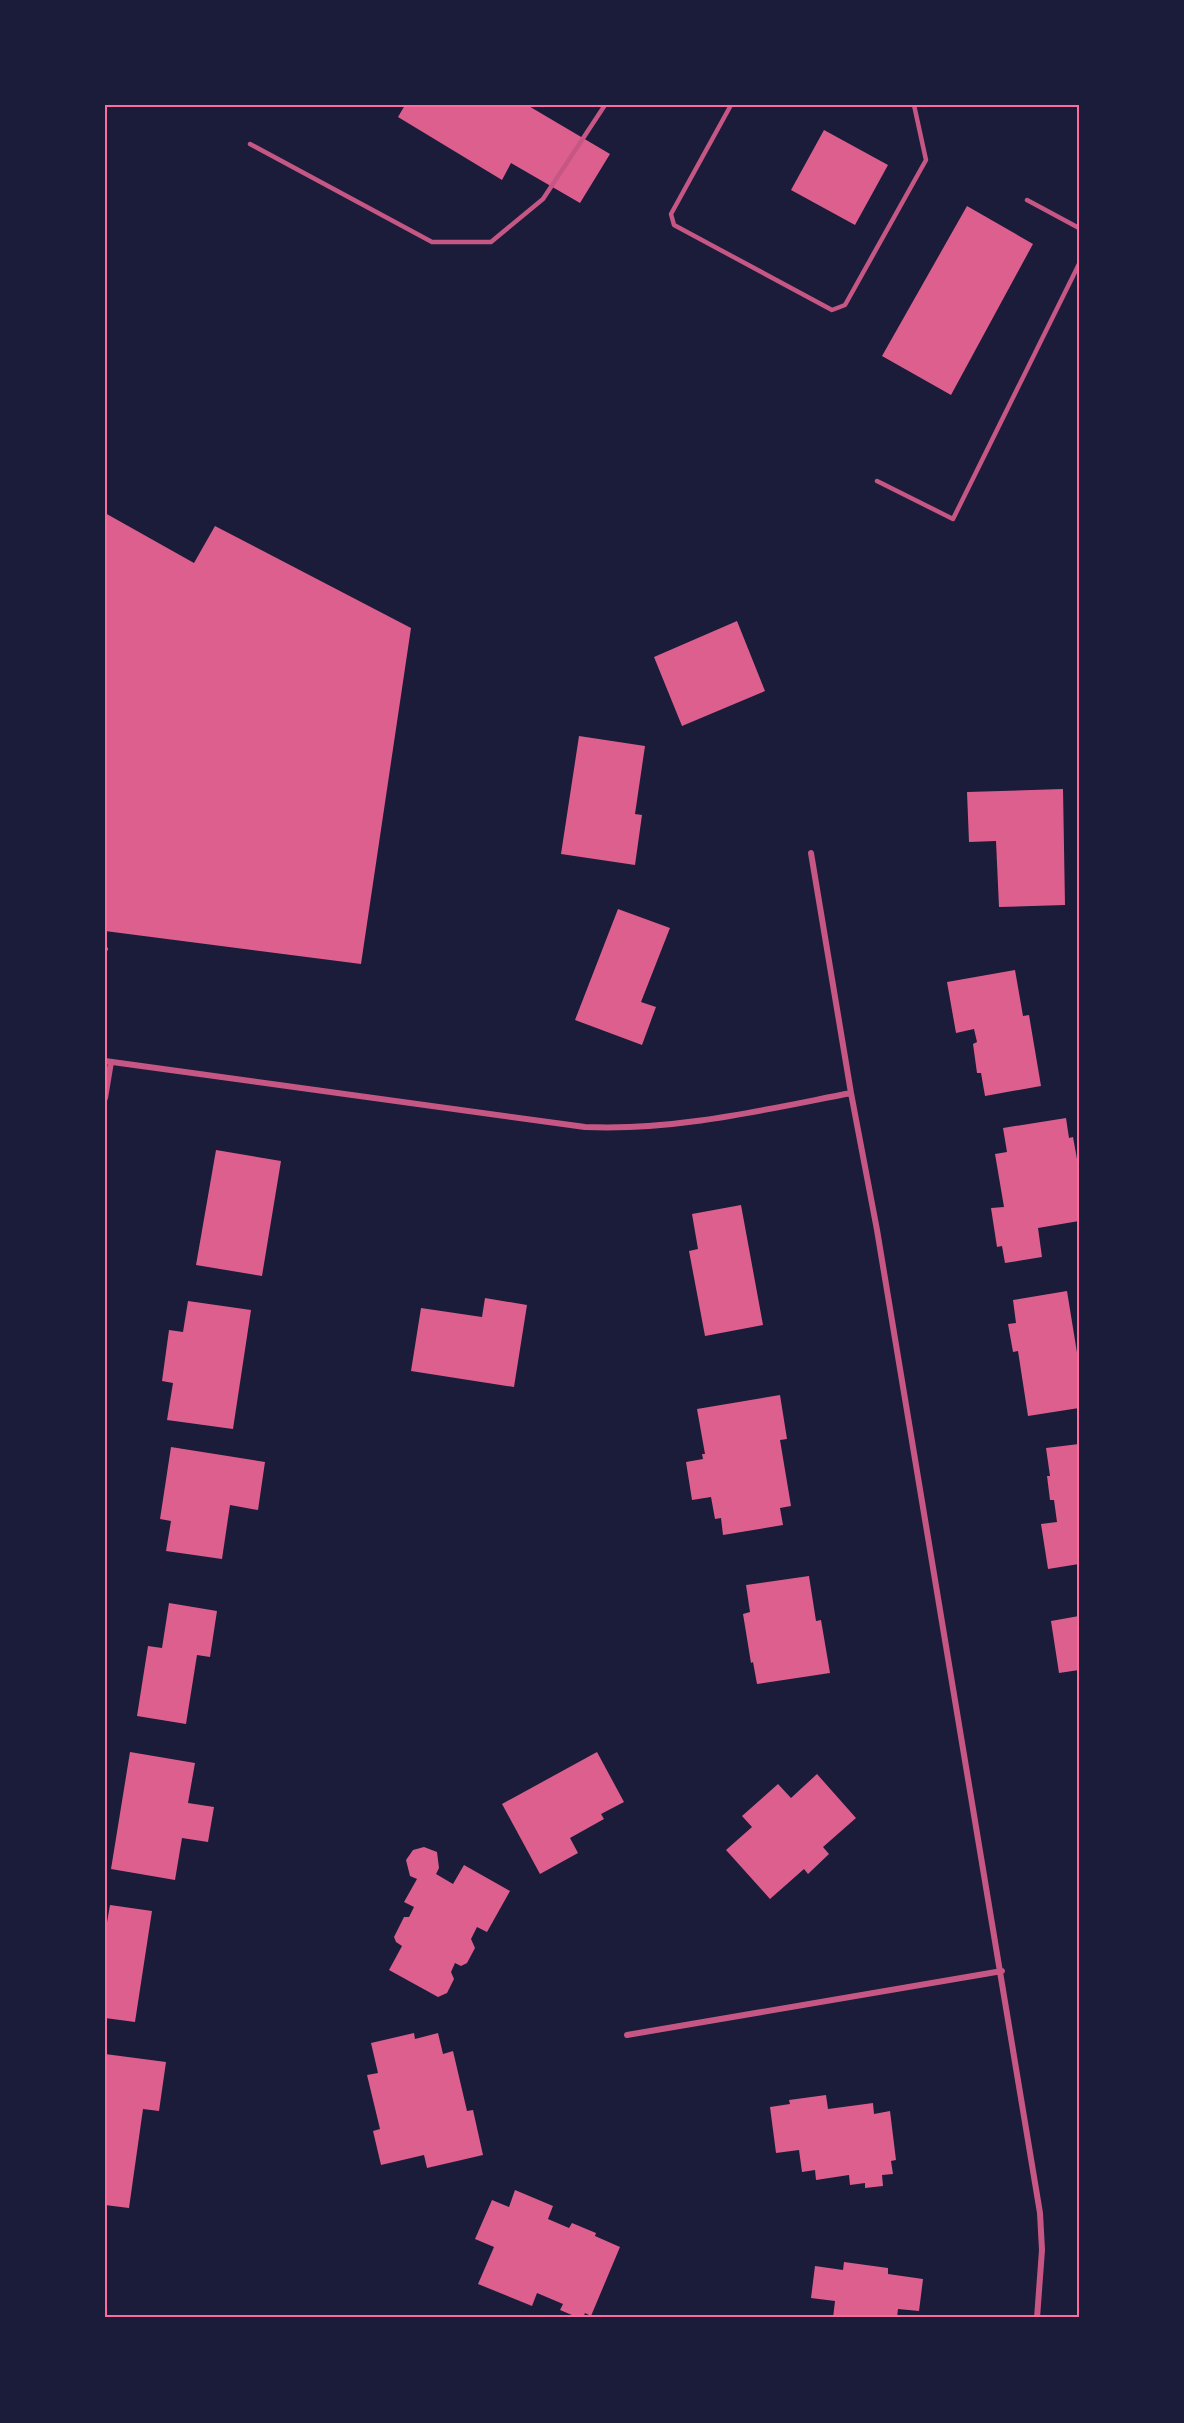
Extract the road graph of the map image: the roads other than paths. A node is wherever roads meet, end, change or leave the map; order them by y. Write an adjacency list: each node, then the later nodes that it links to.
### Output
1 (604, 105): 4 (lane)
2 (731, 105): 3 (lane)
3 (914, 105)
4 (250, 144)
5 (1027, 200): 6 (lane)
6 (1079, 228)
7 (1079, 264): 8 (lane)
8 (877, 480)
9 (811, 853): 11 (street)
10 (108, 1061): 11 (street); 12 (street)
11 (851, 1093): 13 (street)
12 (105, 1098)
13 (1002, 1971): 14 (street); 15 (street)
14 (627, 2035)
15 (1037, 2318)

